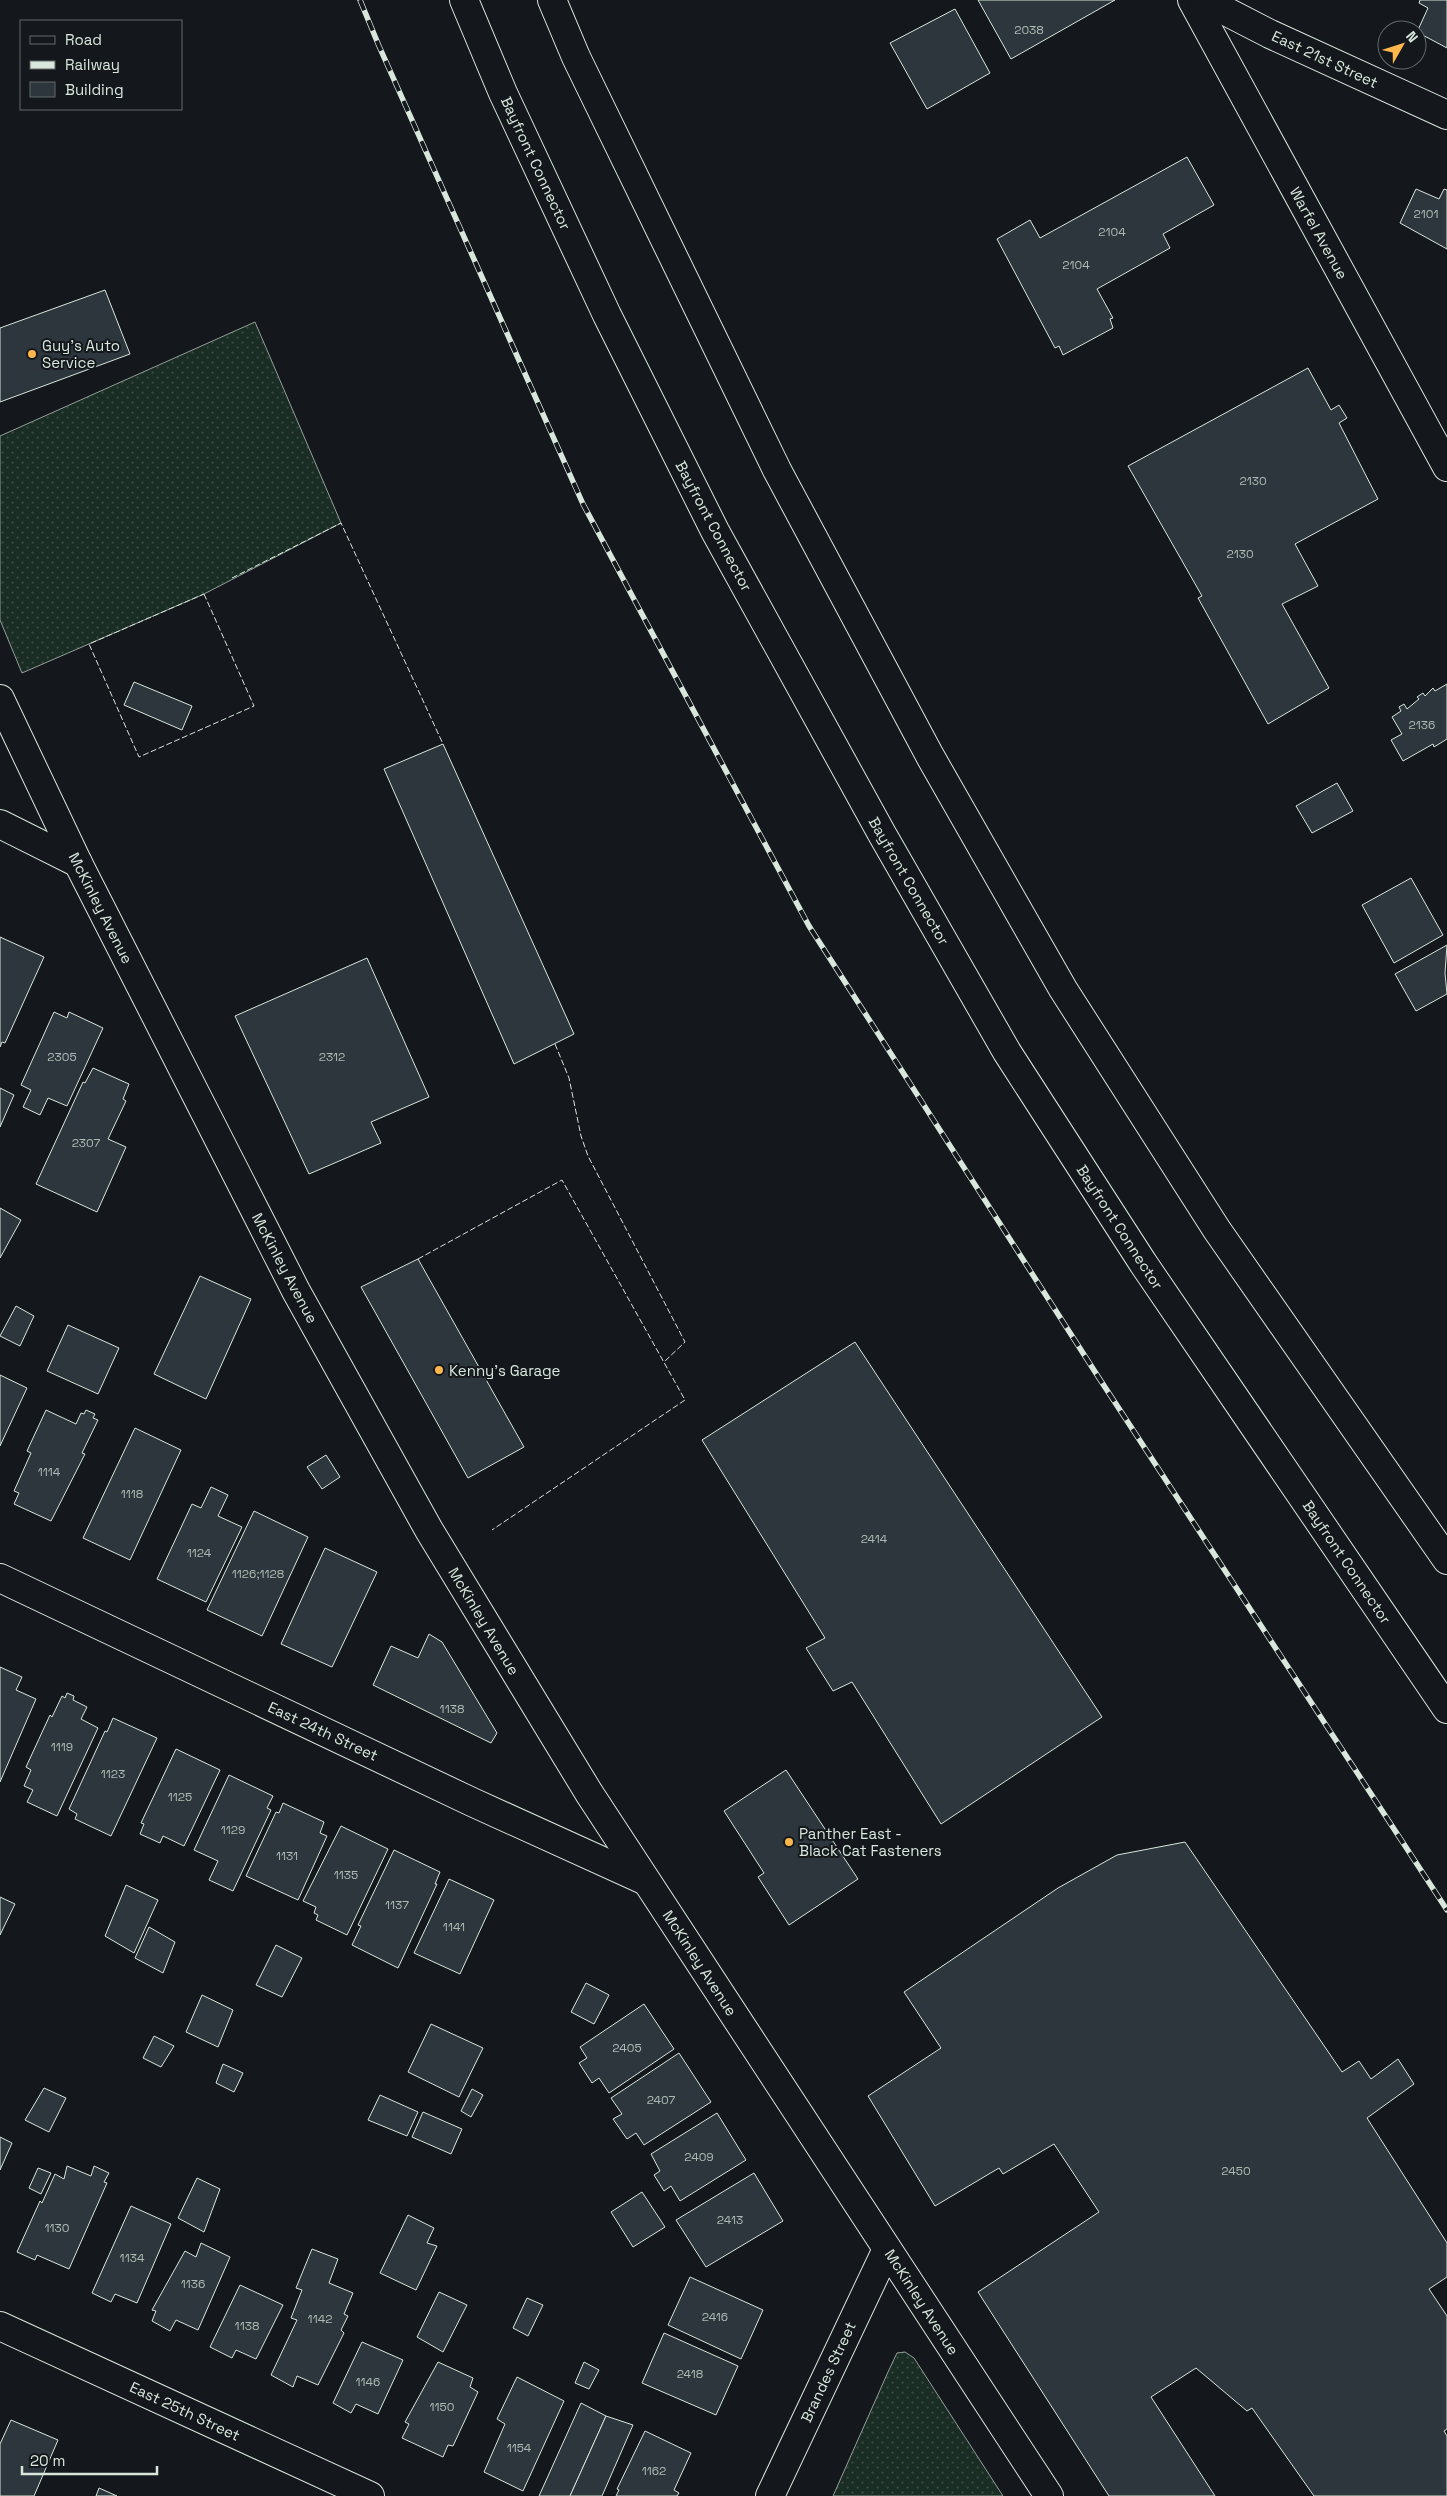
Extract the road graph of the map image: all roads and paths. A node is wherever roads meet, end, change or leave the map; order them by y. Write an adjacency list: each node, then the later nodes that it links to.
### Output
1 (464, 0): 12 (main road, Bayfront Connector)
2 (552, 0): 10 (main road)
3 (1192, 0): 6 (main road, Warfel Avenue)
4 (1204, 0): 5 (main road, East 21st Street)
5 (1447, 115)
6 (1447, 467)
7 (0, 699): 9 (main road, McKinley Avenue)
8 (0, 824): 9 (main road)
9 (78, 863): 13 (main road, McKinley Avenue)
10 (1447, 1560)
11 (0, 1578): 13 (main road, East 24th Street)
12 (1447, 1709)
13 (646, 1881): 14 (main road, McKinley Avenue)
14 (887, 2249): 17 (main road, Brandes Street); 18 (main road, McKinley Avenue)
15 (0, 2326): 16 (main road, East 25th Street)
16 (370, 2496)
17 (770, 2496)
18 (1049, 2496)

